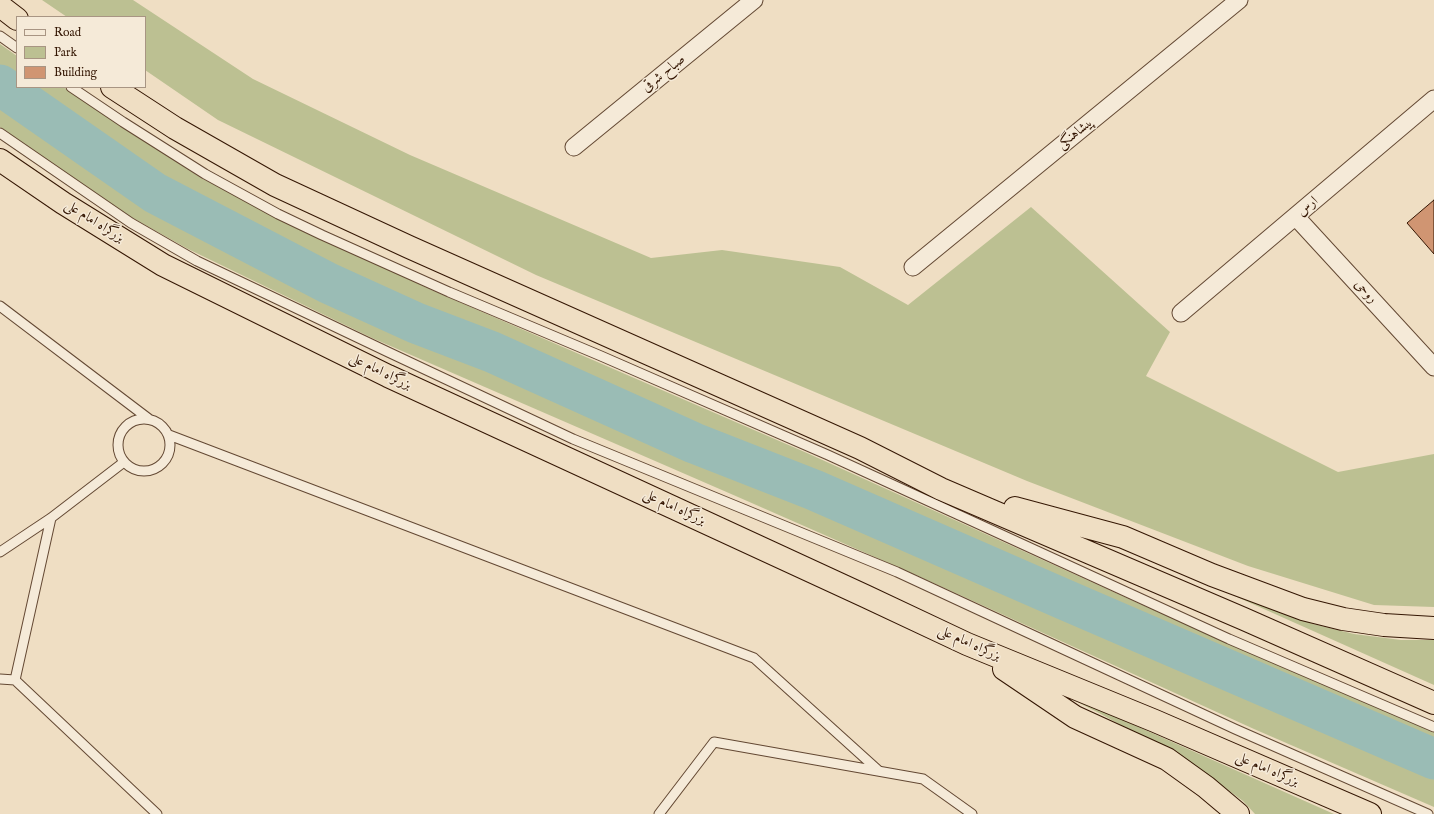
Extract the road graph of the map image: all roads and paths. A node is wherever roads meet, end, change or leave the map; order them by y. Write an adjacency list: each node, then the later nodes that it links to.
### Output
1 (754, 0): 11 (street, صباح شرقی)
2 (1239, 0): 14 (street, پیشاهنگی)
3 (0, 6): 4 (highway)
4 (16, 18)
5 (0, 36): 6 (lane)
6 (16, 47)
7 (72, 88): 29 (lane)
8 (114, 88): 21 (highway)
9 (1434, 99): 13 (street, ارس)
10 (0, 133): 36 (lane)
11 (574, 147)
12 (0, 160): 25 (highway, بزرگراه امام علی)
13 (1296, 217): 16 (street, ارس); 17 (street, روحی)
14 (913, 267)
15 (0, 306): 18 (lane)
16 (1181, 313)
17 (1434, 367)
18 (150, 419): 19 (lane); 20 (lane)
19 (169, 435): 20 (lane); 30 (lane)
20 (124, 462): 22 (lane)
21 (941, 489): 24 (highway); 28 (highway)
22 (51, 518): 23 (lane); 27 (lane)
23 (0, 552)
24 (1434, 628)
25 (967, 644): 34 (highway); 35 (highway, بزرگراه امام علی)
26 (0, 679): 27 (lane)
27 (15, 680): 31 (lane)
28 (1434, 703)
29 (1434, 727)
30 (879, 771): 32 (lane); 33 (lane)
31 (157, 814)
32 (659, 814)
33 (972, 814)
34 (1238, 814)
35 (1370, 814)
36 (1428, 814)

